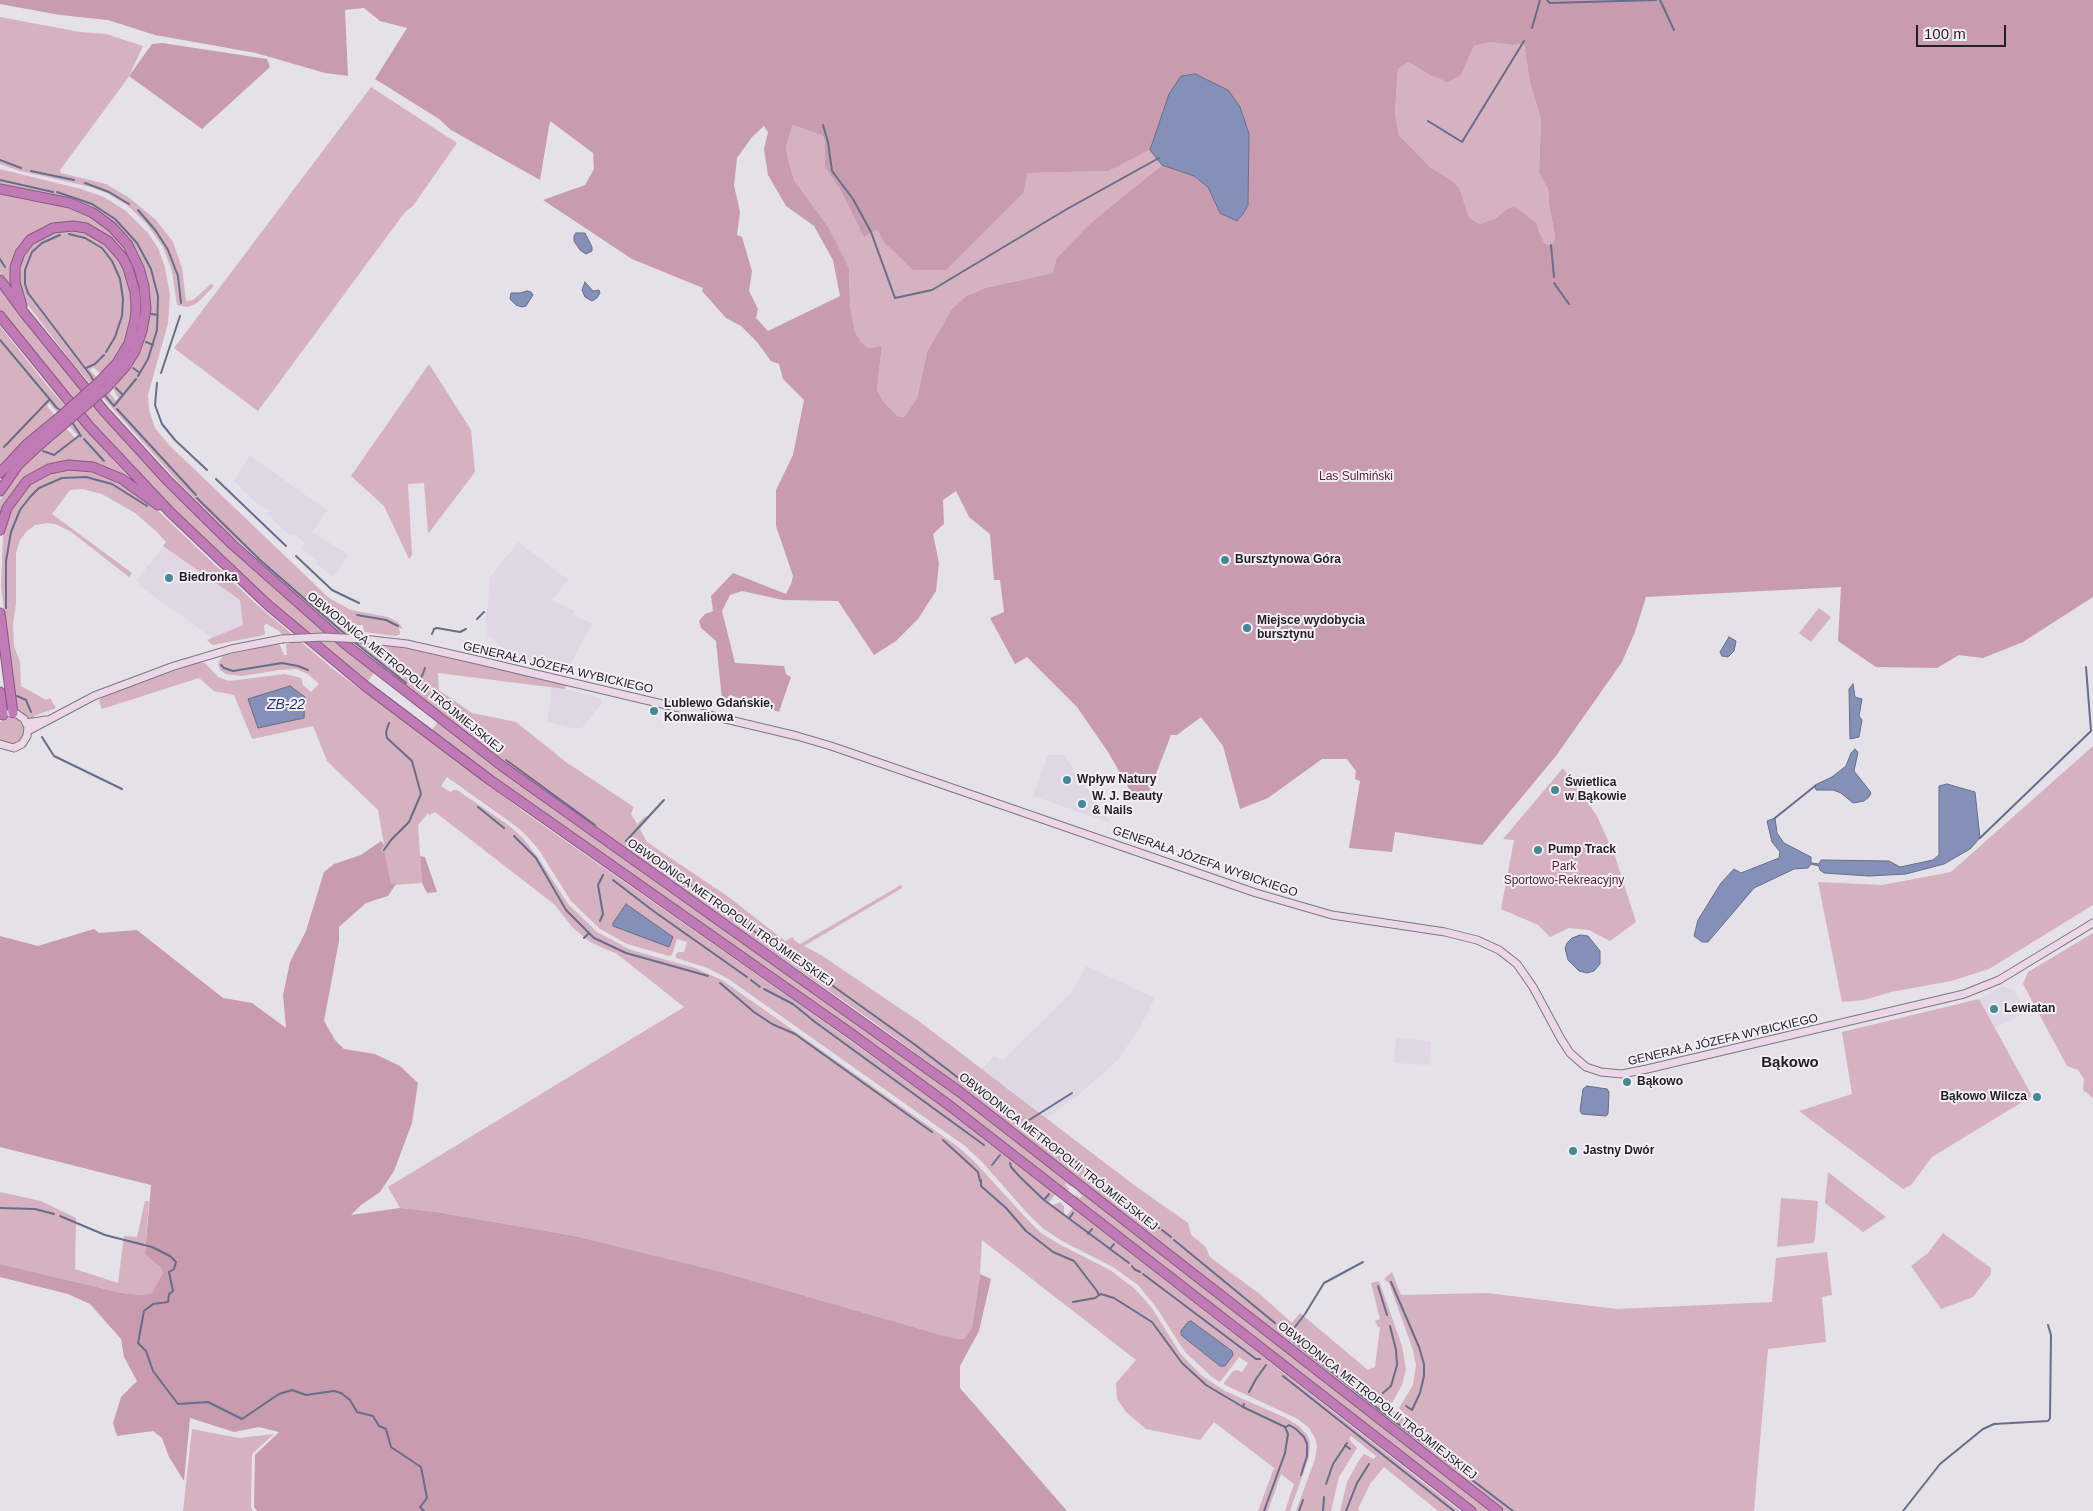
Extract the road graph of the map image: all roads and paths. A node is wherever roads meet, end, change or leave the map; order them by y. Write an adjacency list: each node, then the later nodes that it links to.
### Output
1 (0, 189): 5 (highway)
2 (0, 280): 3 (highway, OBWODNICA METROPOLII TRÓJMIEJSKIEJ)
3 (25, 314): 5 (highway); 21 (highway, OBWODNICA METROPOLII TRÓJMIEJSKIEJ)
4 (0, 316): 9 (highway)
5 (103, 385): 6 (highway, bridge)
6 (63, 419): 7 (highway); 8 (highway)
7 (0, 473)
8 (0, 491)
9 (171, 513): 10 (highway); 20 (highway)
10 (0, 530)
11 (0, 613): 13 (highway)
12 (0, 692): 14 (highway)
13 (13, 713): 14 (main road); 16 (main road)
14 (2, 716)
15 (46, 720): 16 (main road, GENERAŁA JÓZEFA WYBICKIEGO); 17 (main road, GENERAŁA JÓZEFA WYBICKIEGO); 19 (main road, GENERAŁA JÓZEFA WYBICKIEGO, bridge)
16 (26, 723): 17 (main road)
17 (28, 731): 18 (main road, GENERAŁA JÓZEFA WYBICKIEGO)
18 (0, 744)
19 (2093, 923)
20 (1471, 1511)
21 (1498, 1511)

